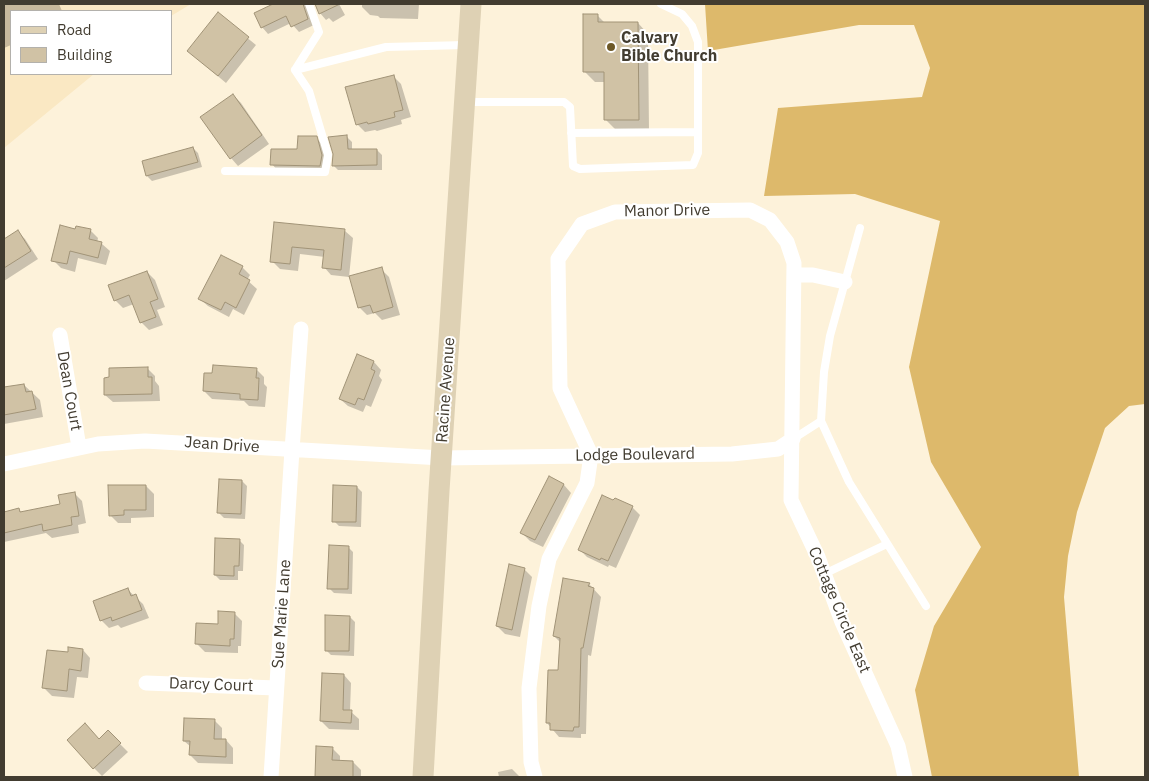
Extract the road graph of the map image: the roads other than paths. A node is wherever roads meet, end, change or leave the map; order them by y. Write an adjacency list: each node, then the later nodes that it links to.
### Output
1 (310, 4): 5 (lane)
2 (471, 4): 4 (main road, Racine Avenue)
3 (661, 4): 7 (lane)
4 (468, 44): 5 (lane); 6 (main road, Racine Avenue)
5 (294, 70): 9 (lane)
6 (464, 102): 8 (lane); 20 (main road, Racine Avenue)
7 (698, 132): 8 (lane); 8 (lane)
8 (571, 133)
9 (225, 171)
10 (860, 228): 12 (lane)
11 (794, 275): 12 (street); 16 (street, Manor Drive); 19 (street, Manor Drive)
12 (845, 282): 15 (lane)
13 (301, 329): 18 (street, Sue Marie Lane)
14 (60, 335): 17 (street, Dean Court)
15 (820, 421): 16 (lane, Lodge Boulevard); 22 (lane)
16 (793, 439): 19 (street, Lodge Boulevard); 23 (street, Cottage Circle East)
17 (79, 447): 18 (street, Jean Drive); 21 (street, Jean Drive)
18 (292, 450): 20 (street, Jean Drive); 26 (street, Sue Marie Lane)
19 (592, 455): 20 (street, Lodge Boulevard); 29 (street)
20 (442, 458): 28 (main road, Racine Avenue)
21 (4, 464)
22 (887, 544): 23 (lane); 24 (lane)
23 (824, 574): 30 (street, Cottage Circle East)
24 (926, 606)
25 (146, 683): 26 (street, Darcy Court)
26 (276, 688): 27 (street, Sue Marie Lane)
27 (271, 777)
28 (423, 777)
29 (536, 777)
30 (905, 777)

